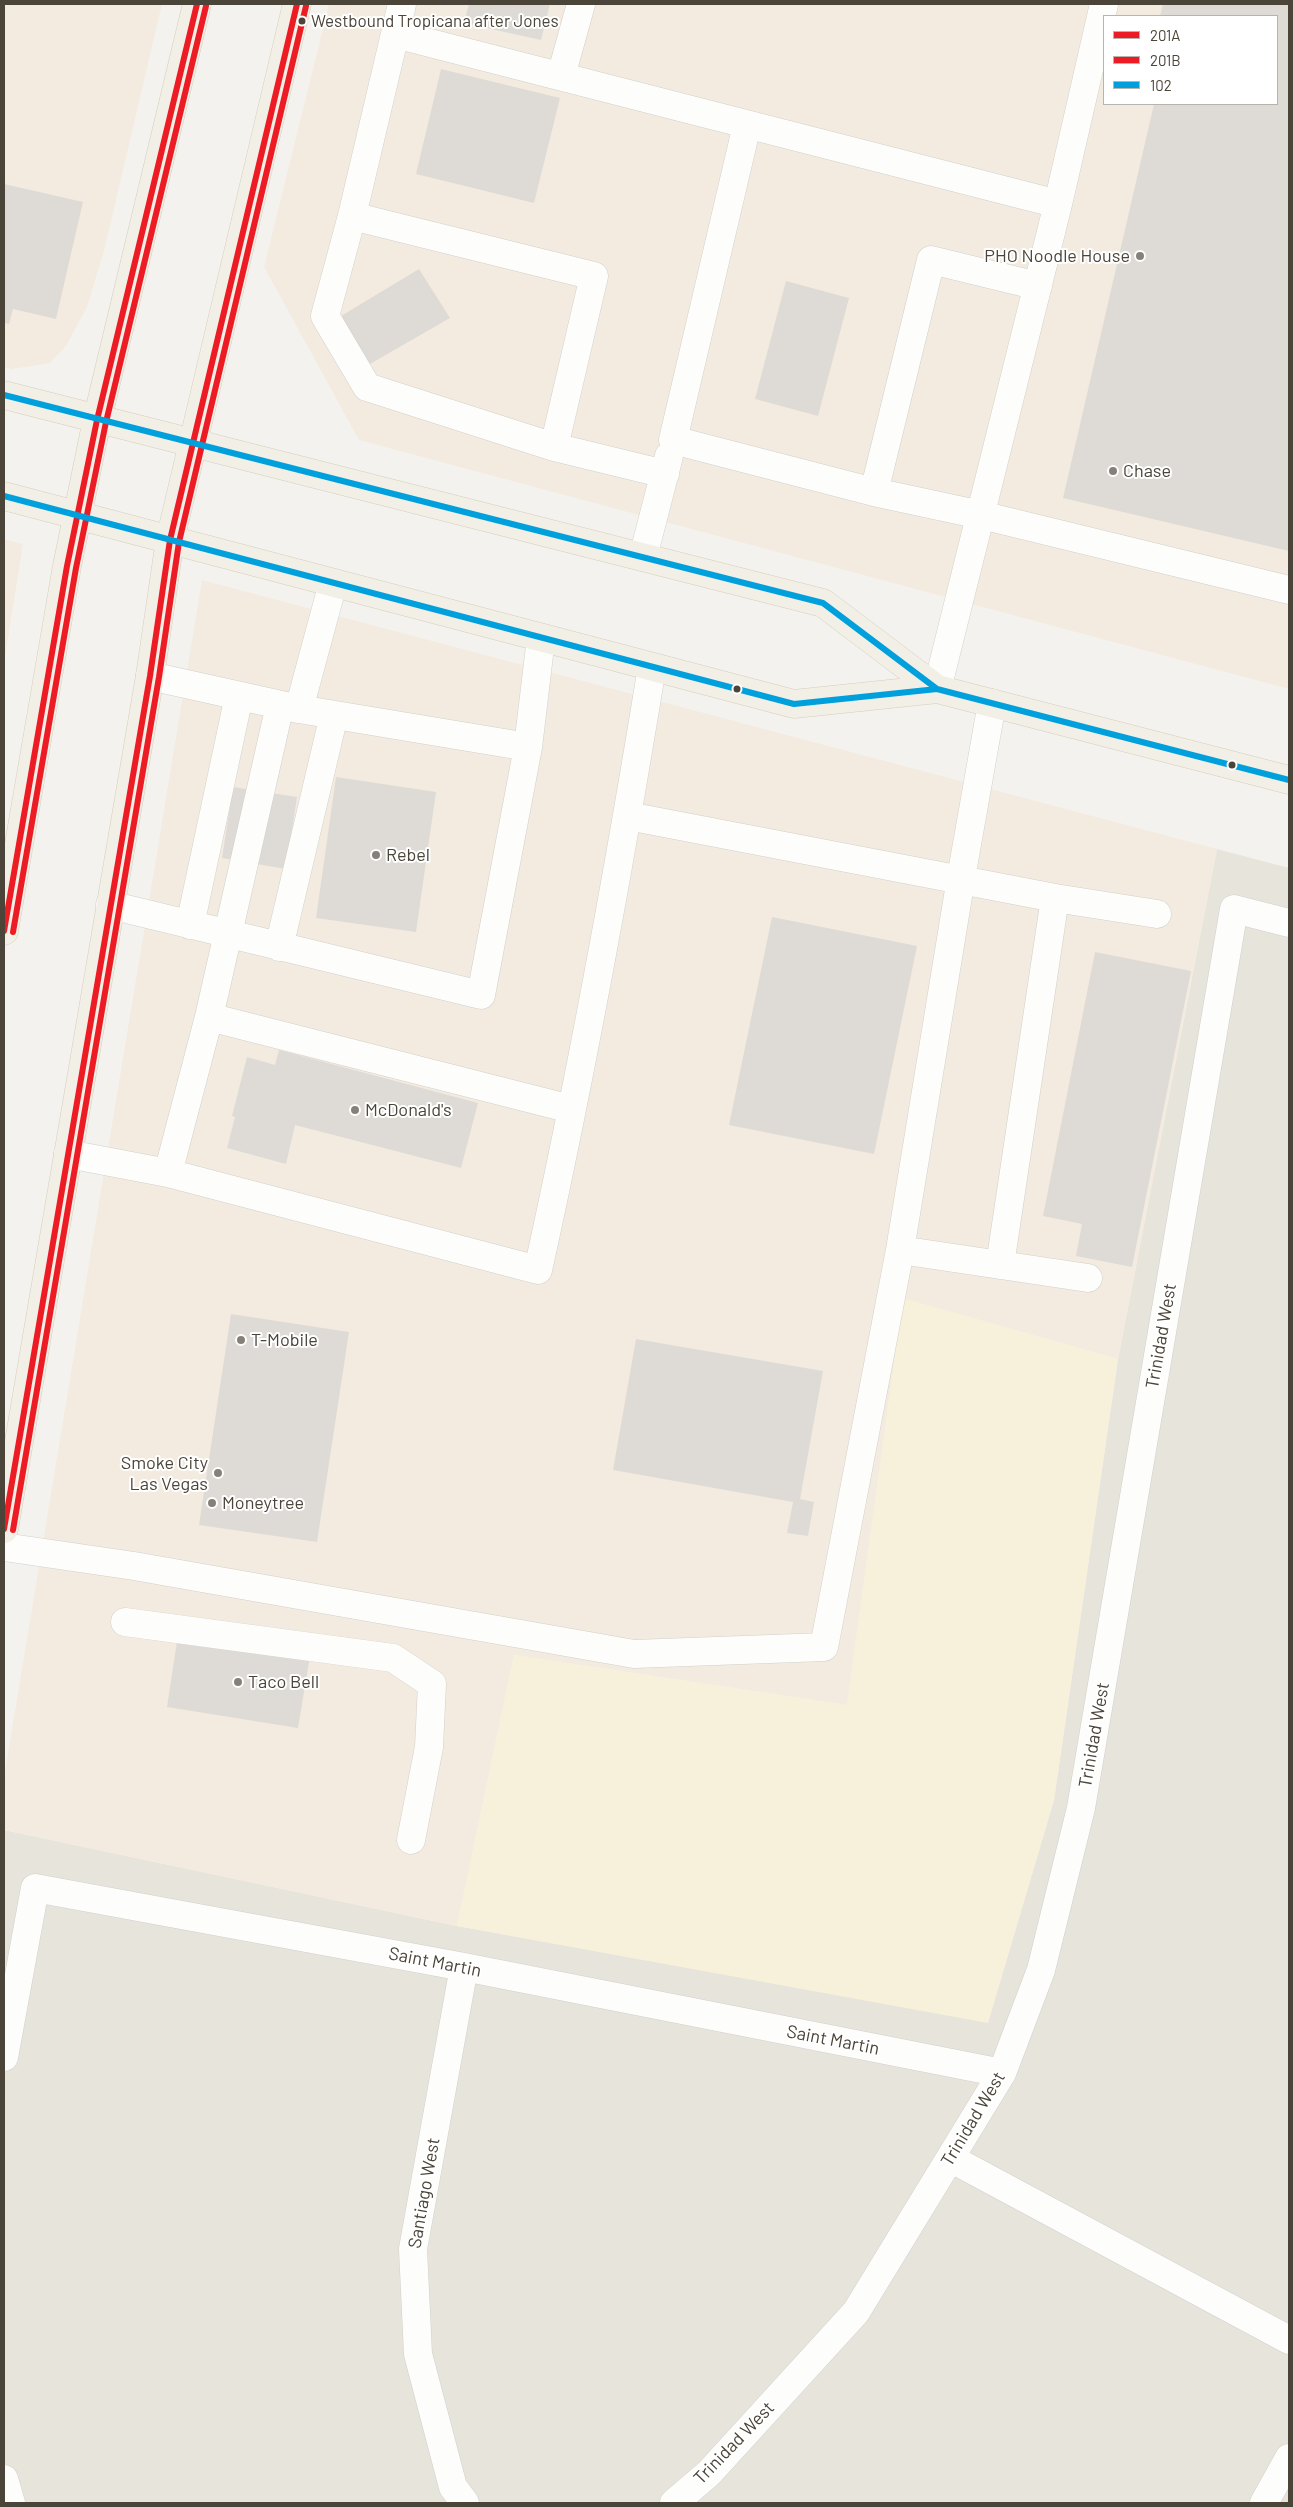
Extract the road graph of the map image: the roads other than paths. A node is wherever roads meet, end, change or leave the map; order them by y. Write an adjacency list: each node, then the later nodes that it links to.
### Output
1 (197, 4): 13 (main road)
2 (296, 4): 15 (main road)
3 (402, 4): 6 (street)
4 (581, 4): 7 (street)
5 (1104, 4): 9 (street)
6 (395, 34): 7 (street); 10 (street)
7 (561, 76): 8 (street)
8 (747, 124): 9 (street); 14 (street)
9 (1058, 204): 11 (street)
10 (352, 216): 16 (street); 16 (street)
11 (1038, 286): 18 (street); 21 (street)
12 (4, 395): 13 (main road)
13 (98, 420): 15 (main road); 20 (main road)
14 (673, 440): 17 (street); 18 (street)
15 (194, 444): 22 (main road); 23 (main road)
16 (554, 447): 17 (street)
17 (665, 474): 23 (street)
18 (874, 492): 21 (street)
19 (4, 496): 20 (main road)
20 (78, 515): 22 (main road); 43 (main road)
21 (980, 515): 25 (street); 29 (street)
22 (170, 540): 24 (main road); 28 (main road)
23 (643, 557): 29 (main road)
24 (333, 583): 26 (main road); 32 (street)
25 (1289, 590)
26 (541, 638): 27 (main road); 34 (street)
27 (652, 667): 29 (main road); 36 (street)
28 (150, 676): 30 (street); 39 (main road)
29 (937, 689): 31 (main road)
30 (239, 696): 32 (street); 42 (street)
31 (992, 703): 35 (main road); 37 (street)
32 (289, 707): 33 (street); 44 (street)
33 (334, 716): 34 (street); 45 (street)
34 (528, 747): 45 (street)
35 (1289, 780)
36 (628, 816): 37 (street); 47 (street)
37 (961, 878): 38 (street); 50 (street)
38 (1055, 898): 40 (street); 51 (street)
39 (110, 905): 42 (street); 48 (main road)
40 (1157, 914)
41 (1289, 924): 59 (street, Trinidad West)
42 (190, 926): 44 (street)
43 (4, 931)
44 (228, 935): 45 (street); 46 (street)
45 (279, 947)
46 (209, 1017): 47 (street); 49 (street)
47 (571, 1109): 49 (street)
48 (68, 1154): 49 (street); 53 (main road)
49 (168, 1173)
50 (900, 1250): 51 (street); 54 (street)
51 (1000, 1265): 52 (street)
52 (1088, 1278)
53 (4, 1529)
54 (4, 1547)
55 (125, 1622): 56 (street)
56 (411, 1840)
57 (464, 1968): 58 (street, Saint Martin); 59 (street, Saint Martin); 65 (street, Santiago West)
58 (4, 2057)
59 (1002, 2073): 60 (street, Trinidad West)
60 (950, 2158): 61 (street); 66 (street, Trinidad West)
61 (1289, 2340)
62 (1289, 2458): 67 (street)
63 (4, 2480): 64 (street)
64 (11, 2503)
65 (465, 2503)
66 (674, 2503)
67 (1264, 2503)

